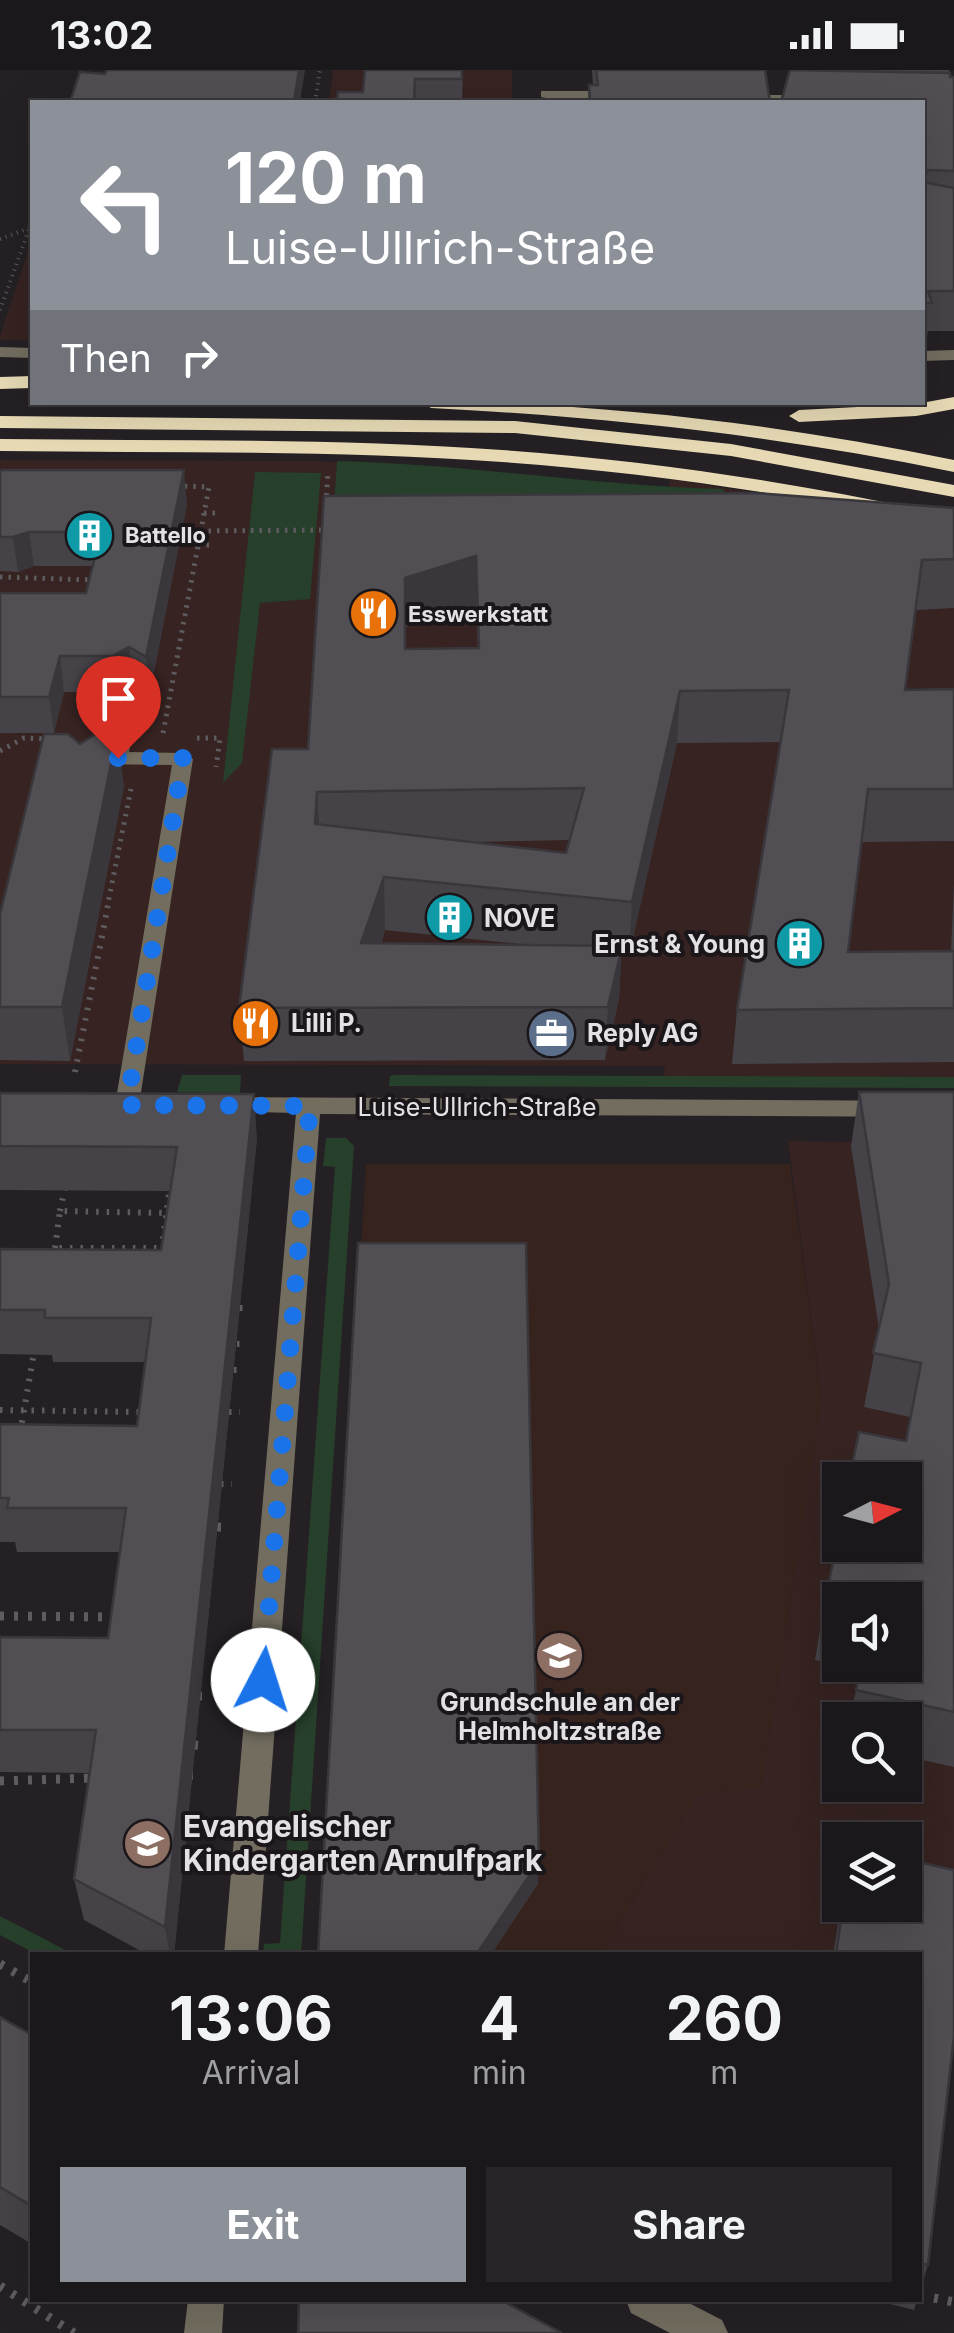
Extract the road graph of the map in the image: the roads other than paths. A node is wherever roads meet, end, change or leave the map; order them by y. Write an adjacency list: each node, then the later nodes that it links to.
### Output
1 (546, 93): 2 (street)
2 (635, 95)
3 (712, 97): 4 (street)
4 (826, 100)
5 (0, 352): 6 (street)
6 (30, 353)
7 (954, 355): 8 (street)
8 (925, 356)
9 (30, 382): 10 (highway)
10 (0, 384)
11 (0, 400): 12 (highway)
12 (30, 401)
13 (954, 403): 16 (highway)
14 (479, 405): 20 (highway)
15 (719, 405): 16 (highway)
16 (799, 416): 19 (highway)
17 (0, 422): 21 (highway)
18 (0, 445): 22 (highway)
19 (954, 446)
20 (954, 466)
21 (954, 492)
22 (954, 523)
23 (131, 692): 24 (street)
24 (102, 753): 25 (street); 26 (street)
25 (89, 786)
26 (127, 1105)
27 (200, 1105): 28 (street, Luise-Ullrich-Straße)
28 (310, 1106): 29 (street, Luise-Ullrich-Straße); 30 (street)
29 (954, 1109)
30 (241, 1952)
31 (206, 2302): 33 (street)
32 (648, 2302): 34 (street)
33 (203, 2333)
34 (709, 2333)

